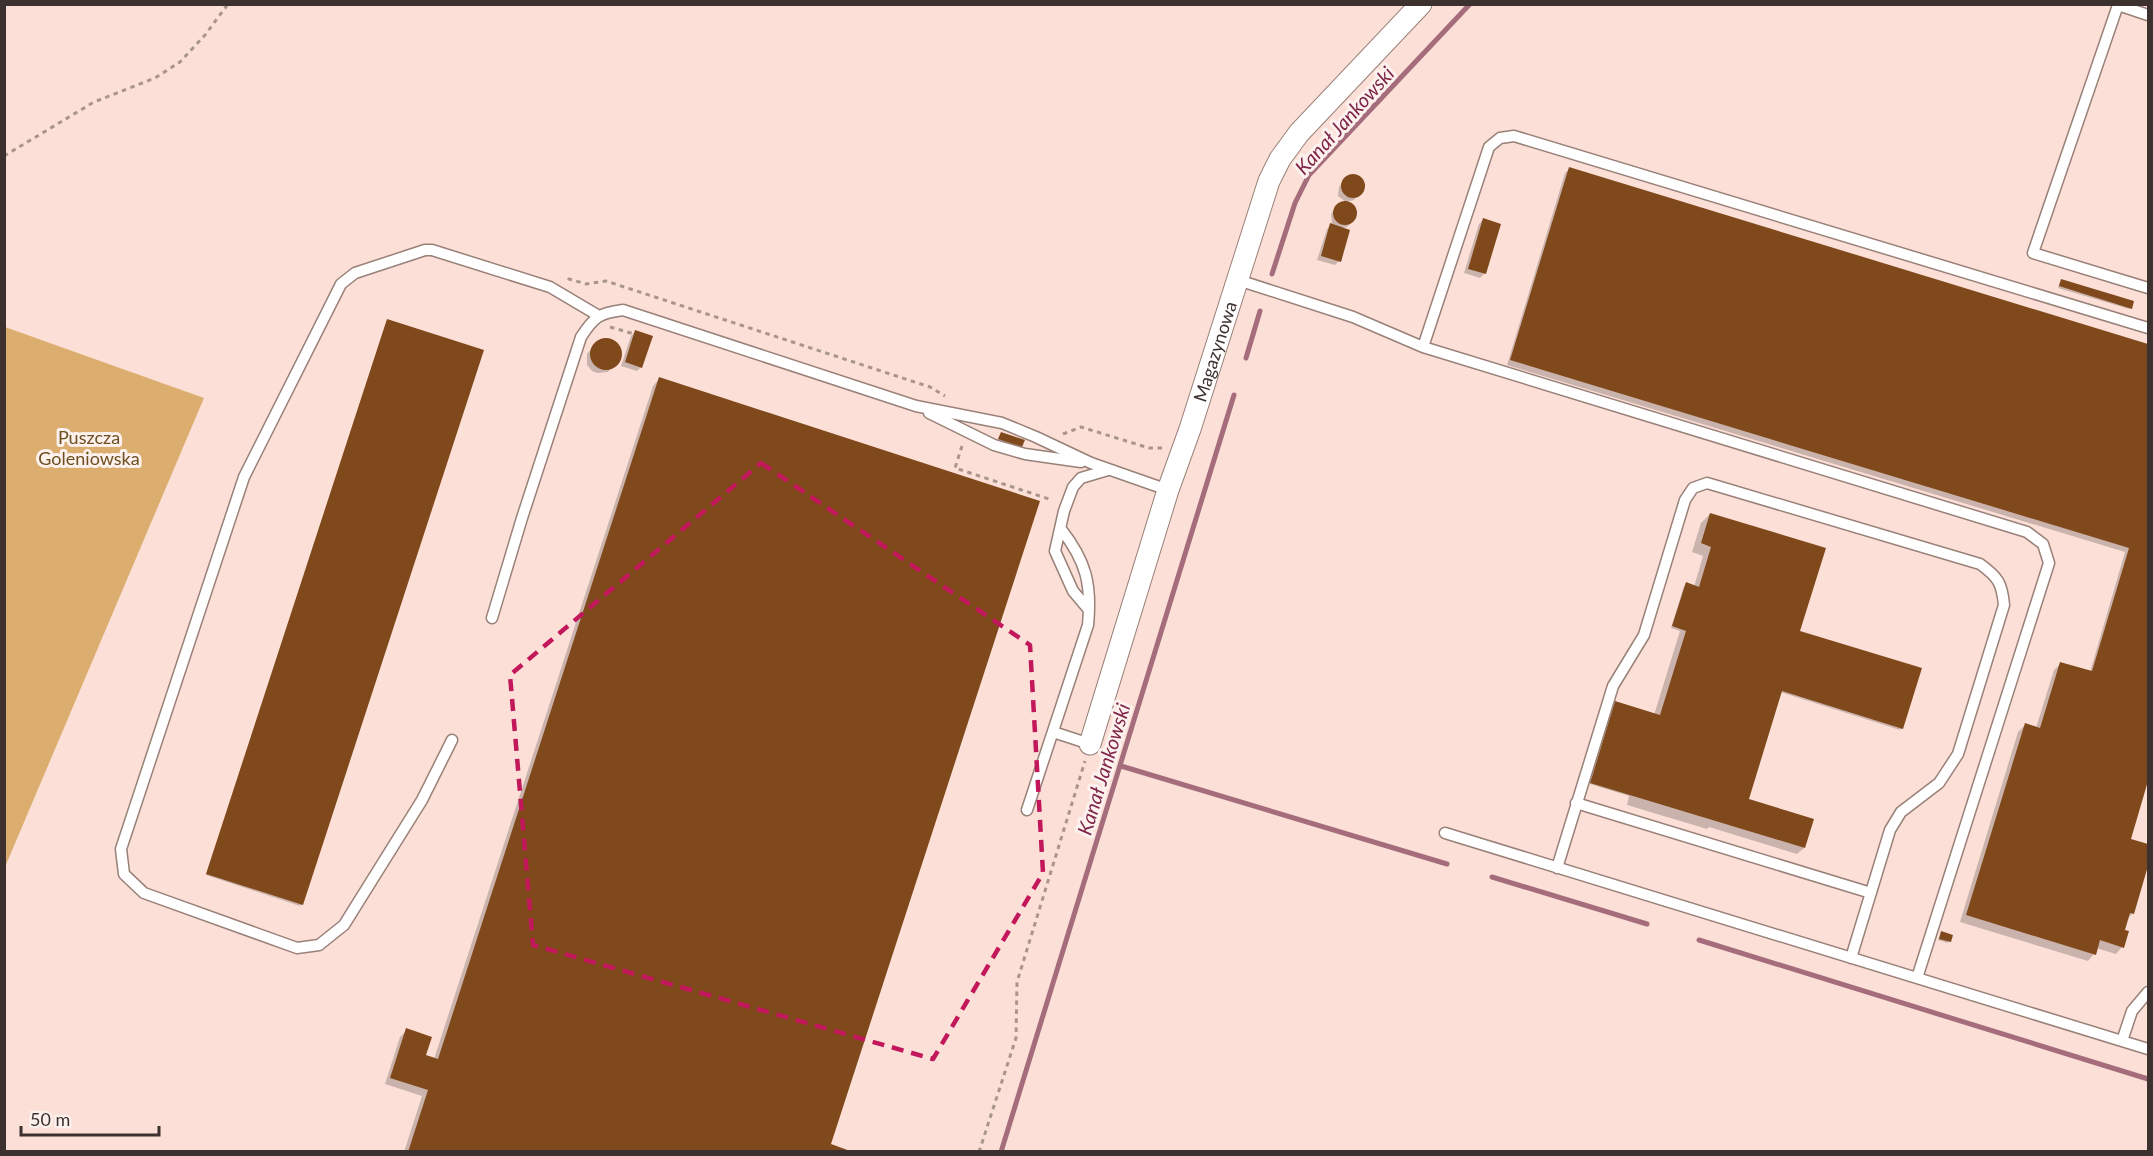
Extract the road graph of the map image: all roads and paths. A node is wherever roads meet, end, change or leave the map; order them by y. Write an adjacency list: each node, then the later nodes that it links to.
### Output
1 (228, 4): 4 (path)
2 (1420, 4): 5 (street, Magazynowa)
3 (2148, 15): 6 (lane)
4 (4, 156)
5 (1238, 280): 10 (lane); 18 (street, Magazynowa)
6 (2148, 288)
7 (563, 293): 8 (lane); 11 (path); 24 (lane)
8 (599, 316): 12 (lane); 22 (lane)
9 (2148, 327): 10 (lane)
10 (1423, 347): 32 (lane)
11 (947, 397)
12 (916, 406): 16 (lane); 16 (lane)
13 (1062, 434): 15 (path)
14 (963, 441): 19 (path)
15 (1166, 447)
16 (1091, 463): 17 (lane)
17 (1108, 470): 18 (lane); 20 (lane)
18 (1168, 489): 25 (street, Magazynowa)
19 (1049, 499)
20 (1060, 529): 21 (lane); 21 (lane)
21 (1089, 610): 23 (lane)
22 (492, 618)
23 (1053, 732): 25 (lane); 27 (lane)
24 (452, 740)
25 (1090, 744): 36 (path)
26 (1576, 803): 29 (lane); 30 (lane); 30 (lane)
27 (1027, 810)
28 (1445, 833): 29 (lane)
29 (1557, 868): 31 (lane)
30 (1871, 893): 31 (lane)
31 (1851, 958): 32 (lane)
32 (1917, 978): 34 (lane)
33 (2148, 992): 34 (lane)
34 (2122, 1041): 35 (lane)
35 (2148, 1049)
36 (980, 1152)

